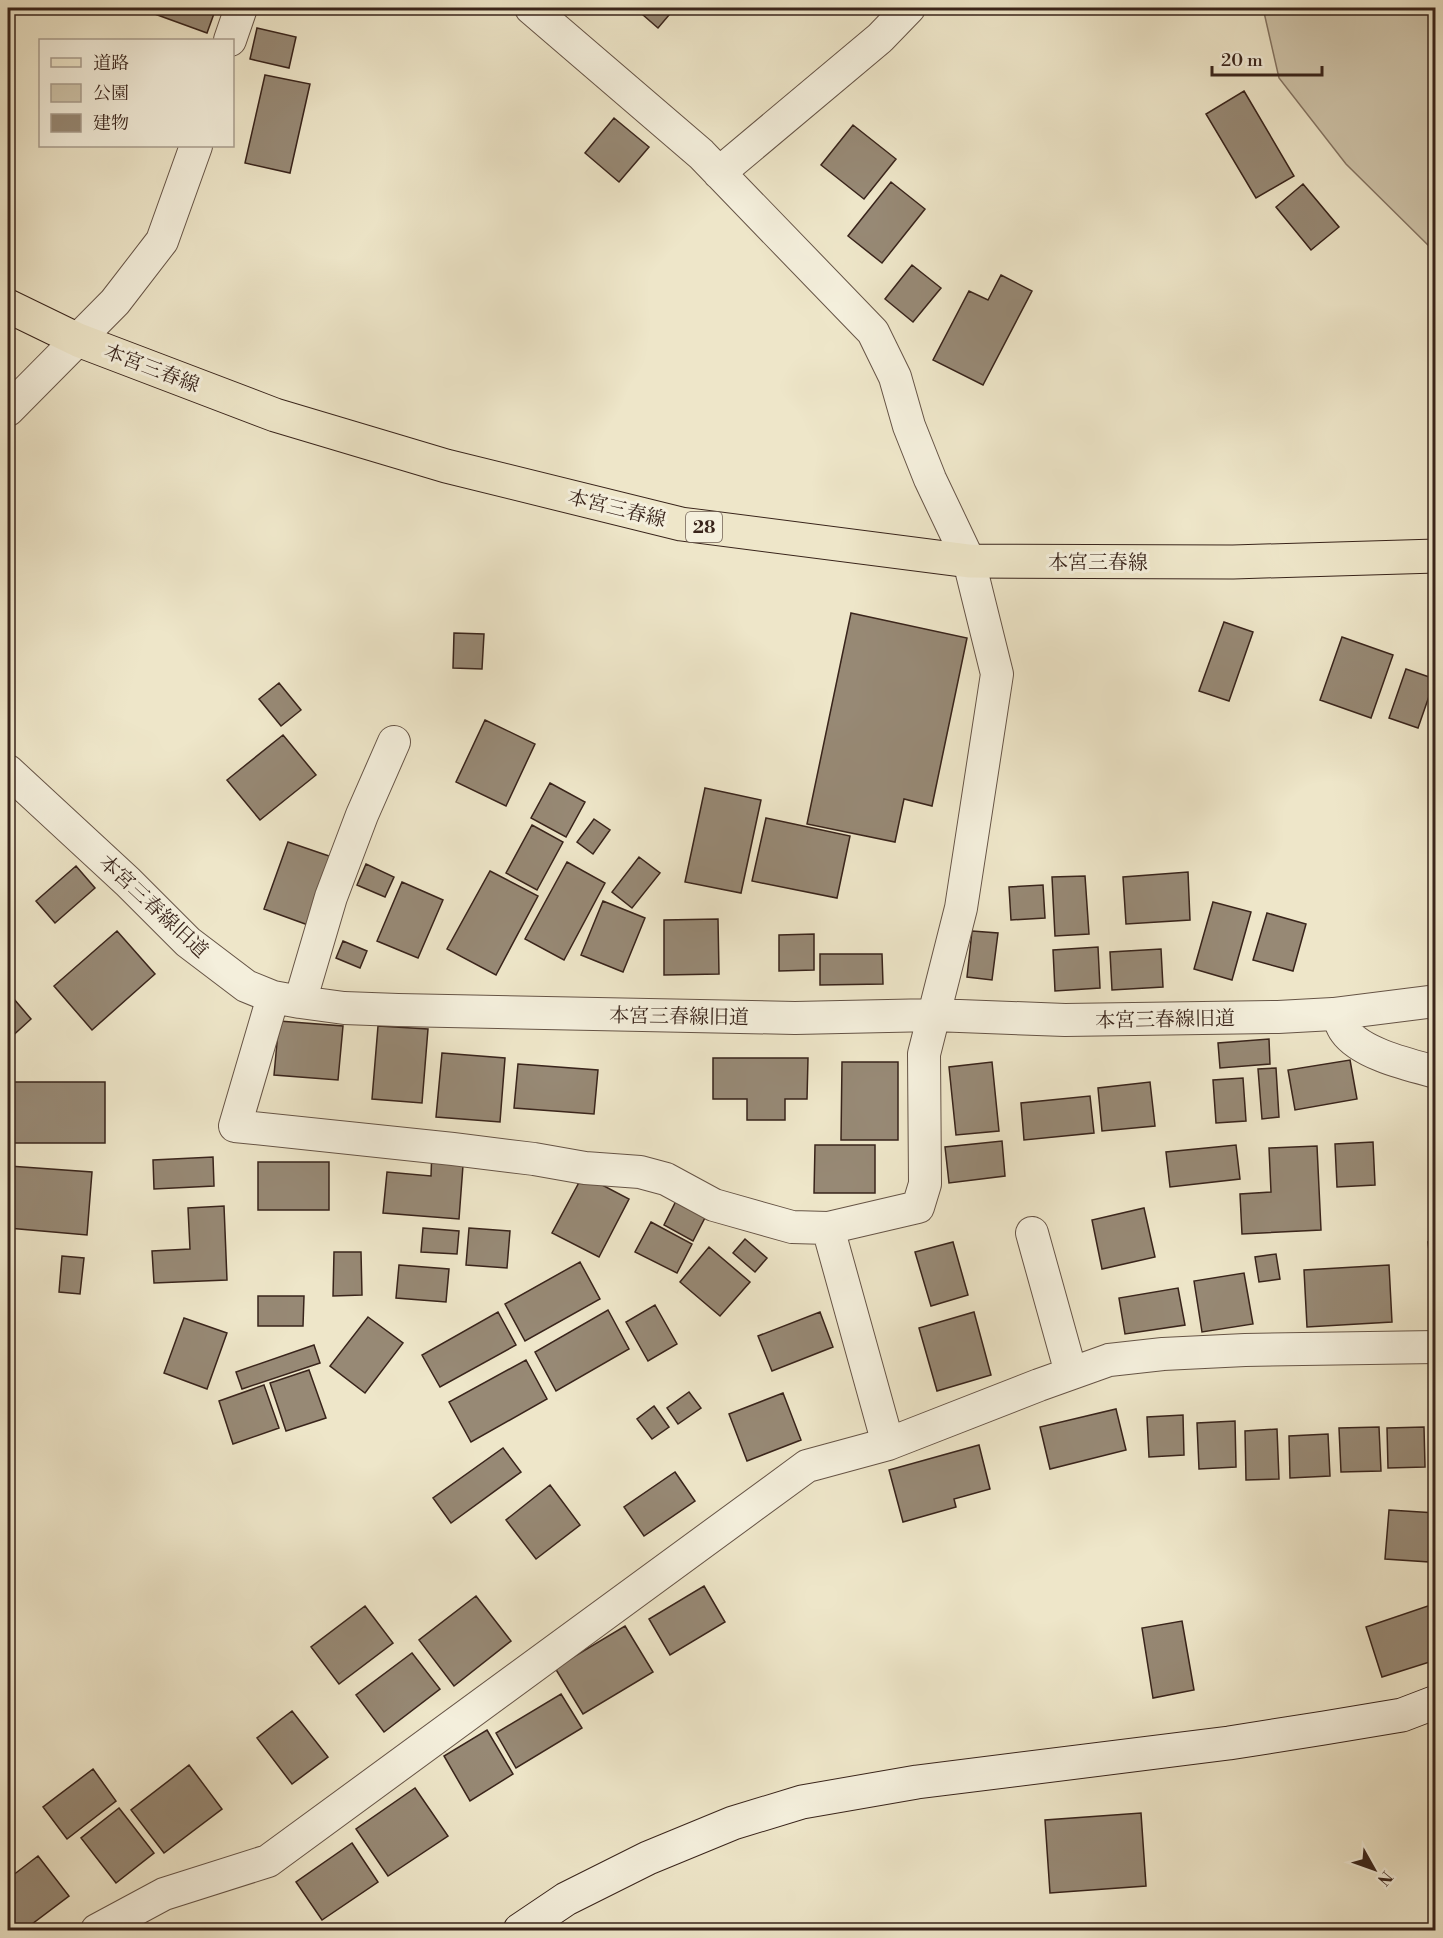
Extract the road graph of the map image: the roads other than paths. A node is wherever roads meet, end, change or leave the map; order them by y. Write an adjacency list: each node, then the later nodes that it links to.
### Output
1 (241, 8): 4 (street)
2 (531, 8): 6 (street)
3 (909, 8): 6 (street)
4 (230, 39)
5 (196, 147): 8 (street)
6 (719, 173): 11 (street)
7 (8, 306): 8 (main road, 本宮三春線 / 28)
8 (78, 340): 9 (street); 11 (main road, 本宮三春線 / 28)
9 (8, 410)
10 (1436, 556): 11 (main road, 本宮三春線 / 28)
11 (969, 561): 17 (street)
12 (394, 742): 14 (street)
13 (8, 771): 14 (street, 本宮三春線旧道)
14 (286, 1000): 17 (street, 本宮三春線旧道); 19 (street)
15 (1436, 1001): 16 (street, 本宮三春線旧道)
16 (1337, 1014): 17 (street, 本宮三春線旧道); 18 (street)
17 (933, 1015): 19 (street)
18 (1436, 1072)
19 (828, 1228): 23 (street)
20 (1032, 1233): 22 (street)
21 (1436, 1347): 22 (street)
22 (1071, 1373): 23 (street)
23 (888, 1444): 25 (street)
24 (1436, 1702): 26 (street)
25 (97, 1930)
26 (520, 1930)

